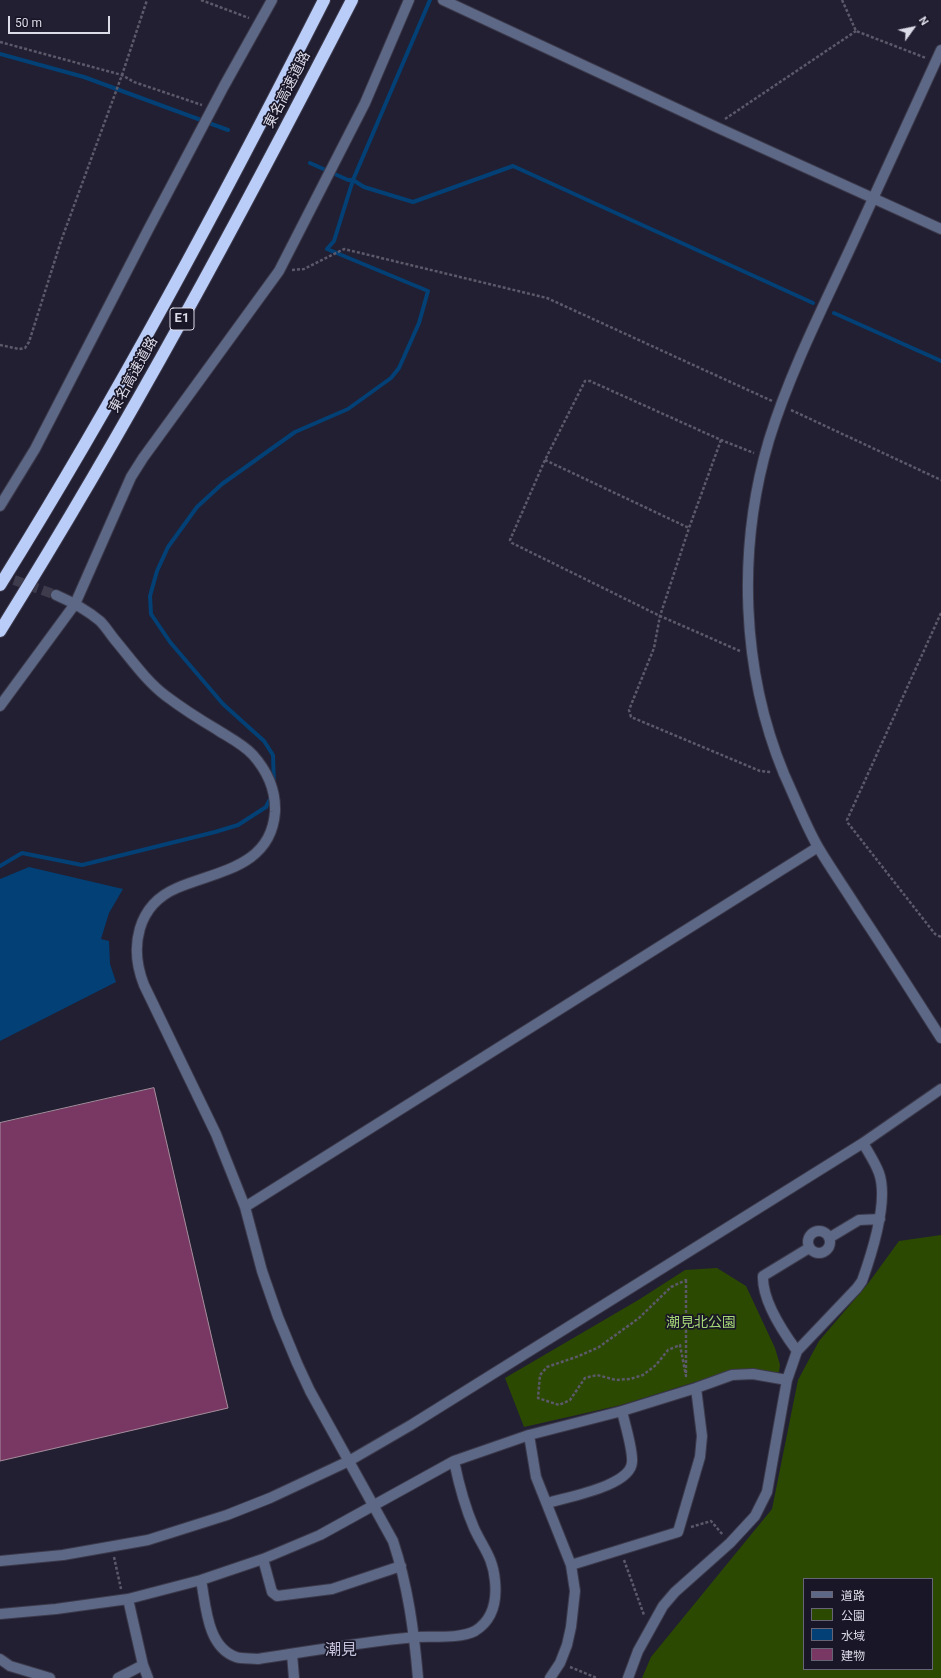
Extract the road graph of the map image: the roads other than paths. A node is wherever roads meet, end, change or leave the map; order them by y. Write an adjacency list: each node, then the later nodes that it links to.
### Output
1 (272, 0): 9 (street)
2 (324, 0): 10 (highway, 東名高速道路 / E1)
3 (352, 0): 13 (highway, 東名高速道路 / E1)
4 (409, 0): 12 (street)
5 (443, 0): 7 (street)
6 (941, 50): 7 (street)
7 (873, 199): 8 (street); 15 (street)
8 (941, 229)
9 (0, 506)
10 (0, 585)
11 (56, 595): 12 (street)
12 (75, 604): 14 (street); 19 (street)
13 (0, 631)
14 (0, 706)
15 (818, 847): 16 (street); 19 (street)
16 (941, 1038)
17 (941, 1089): 18 (street)
18 (863, 1142): 20 (street); 29 (street)
19 (245, 1207): 29 (street)
20 (880, 1218): 21 (street); 23 (street)
21 (829, 1238): 22 (street); 22 (street)
22 (809, 1248): 23 (street)
23 (797, 1351): 24 (street)
24 (787, 1380): 25 (street); 49 (street)
25 (696, 1388): 26 (street); 34 (street)
26 (622, 1411): 27 (street); 30 (street)
27 (529, 1435): 28 (street); 30 (street)
28 (454, 1461): 31 (street); 39 (street)
29 (349, 1462): 31 (street); 33 (street)
30 (548, 1503): 34 (street)
31 (374, 1506): 32 (street); 35 (street)
32 (263, 1559): 35 (street); 36 (street)
33 (0, 1561)
34 (570, 1565): 48 (street)
35 (401, 1566): 39 (street)
36 (201, 1580): 37 (street); 40 (street)
37 (128, 1599): 38 (street); 42 (street)
38 (0, 1614)
39 (415, 1637): 40 (street); 47 (street)
40 (292, 1654): 46 (street)
41 (0, 1659): 43 (street)
42 (143, 1665): 44 (street); 45 (street)
43 (50, 1678)
44 (118, 1678)
45 (148, 1678)
46 (294, 1678)
47 (418, 1678)
48 (550, 1678)
49 (628, 1678)

